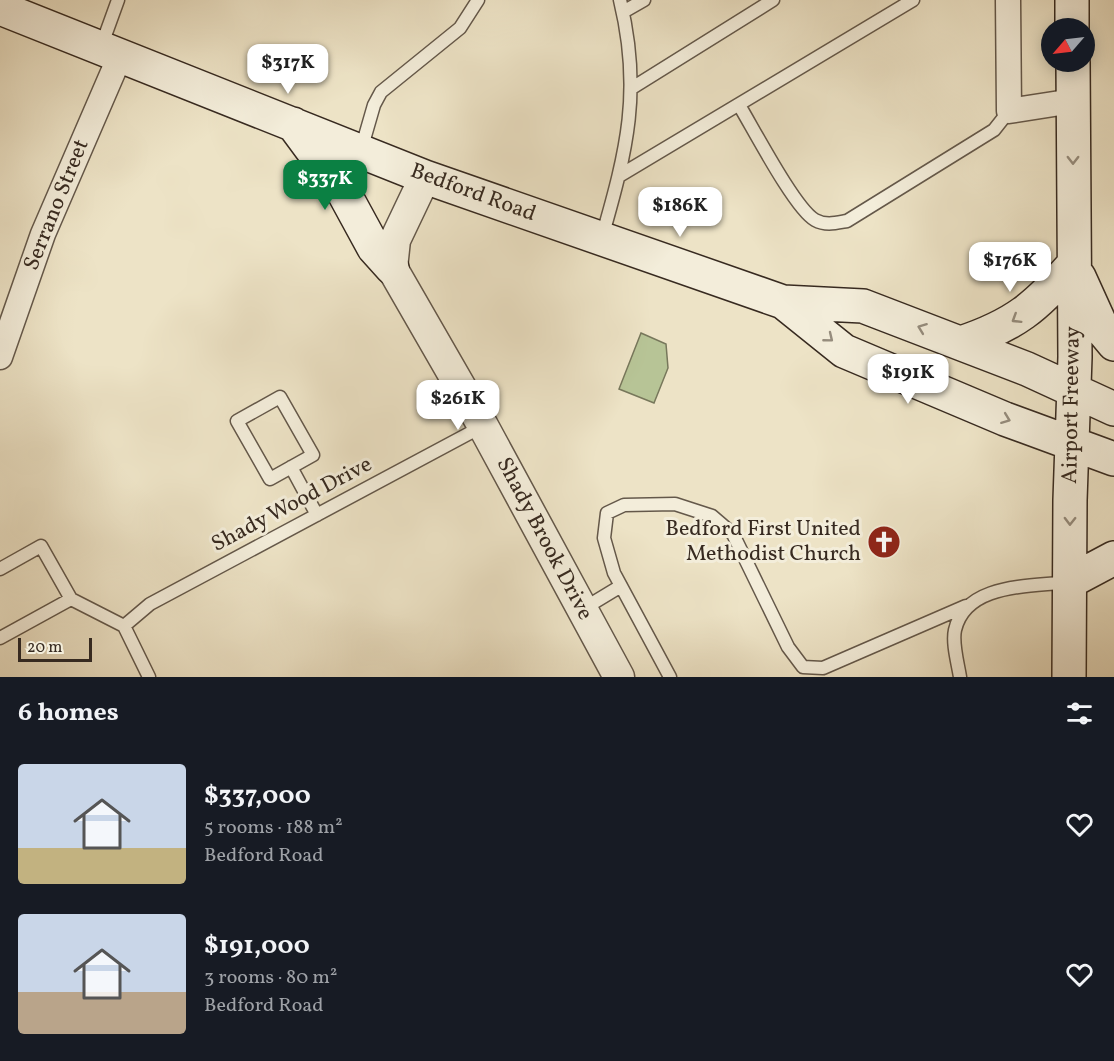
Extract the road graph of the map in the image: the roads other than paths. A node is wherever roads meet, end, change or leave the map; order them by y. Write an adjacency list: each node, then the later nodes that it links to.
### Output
1 (118, 0): 11 (lane)
2 (478, 0): 18 (lane)
3 (644, 0): 9 (lane)
4 (773, 0): 13 (lane)
5 (913, 0): 15 (lane)
6 (1008, 0): 16 (street)
7 (1072, 0): 10 (main road)
8 (8, 6): 11 (main road, Bedford Road)
9 (622, 6): 13 (lane)
10 (1072, 18)
11 (111, 52): 17 (main road, Bedford Road); 27 (street, Serrano Street)
12 (1072, 72): 14 (main road, Airport Freeway)
13 (632, 88): 19 (lane)
14 (1073, 101): 16 (street); 22 (main road, Airport Freeway, one-way to 22)
15 (739, 105): 16 (lane); 19 (lane)
16 (1009, 111)
17 (293, 124): 18 (main road, Bedford Road); 23 (main road)
18 (360, 151): 20 (main road, Bedford Road)
19 (619, 176): 21 (lane)
20 (424, 177): 21 (main road, Bedford Road); 23 (street)
21 (602, 238): 24 (main road, Bedford Road)
22 (1073, 265): 25 (main road, one-way to 25); 26 (main road); 28 (main road, Airport Freeway)
23 (392, 268): 30 (street, Shady Brook Drive)
24 (783, 302): 25 (main road, Bedford Road, one-way to 24); 31 (main road, Bedford Road, one-way to 31)
25 (961, 344): 28 (main road, Bedford Road)
26 (1114, 344)
27 (0, 357)
28 (1072, 392): 29 (main road, Bedford Road); 31 (main road, Airport Freeway)
29 (1114, 409)
30 (483, 426): 34 (lane, Shady Wood Drive); 41 (street, Shady Brook Drive)
31 (1071, 442): 32 (main road, Bedford Road); 37 (main road, Airport Freeway, one-way to 37)
32 (1114, 459)
33 (291, 467): 33 (lane); 34 (lane)
34 (317, 515): 42 (lane, Shady Wood Drive)
35 (1114, 558): 37 (main road)
36 (0, 568): 39 (lane)
37 (1069, 582): 40 (lane); 48 (main road, Airport Freeway)
38 (621, 586): 40 (lane); 41 (lane); 46 (lane)
39 (71, 599): 42 (lane); 43 (lane)
40 (966, 606): 47 (lane)
41 (582, 610): 44 (street, Shady Brook Drive)
42 (124, 626): 45 (lane)
43 (0, 638)
44 (615, 676)
45 (149, 677)
46 (670, 677)
47 (960, 677)
48 (1070, 677)

